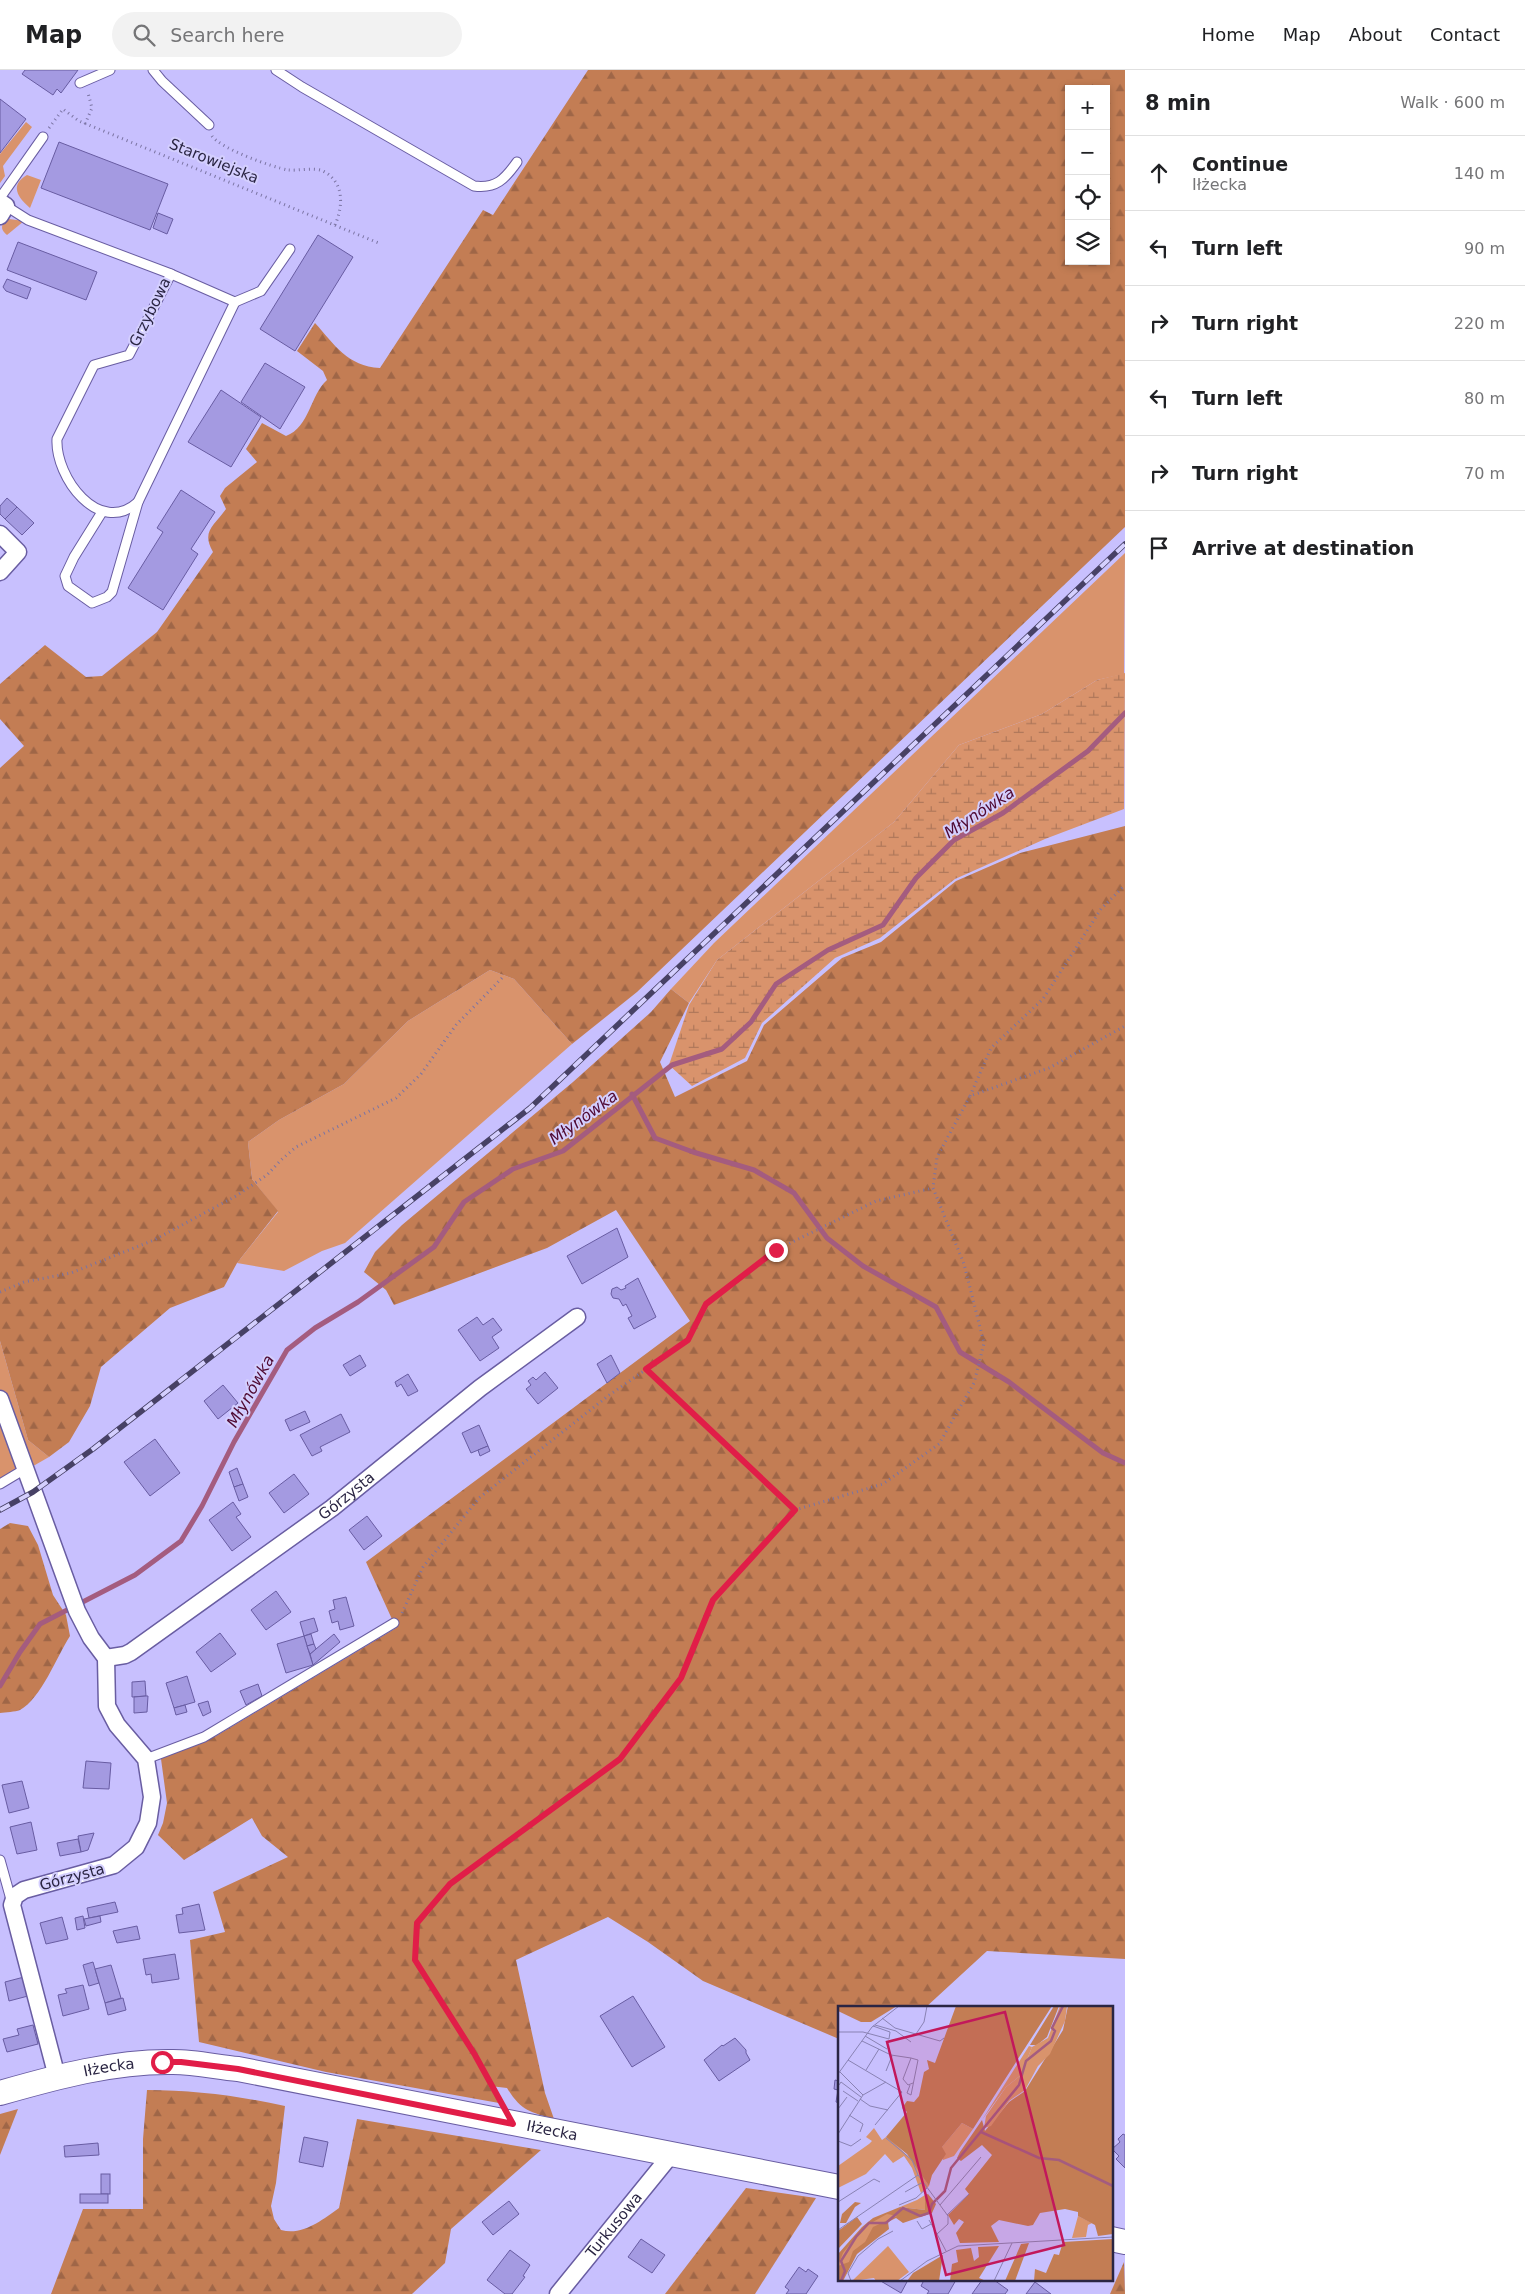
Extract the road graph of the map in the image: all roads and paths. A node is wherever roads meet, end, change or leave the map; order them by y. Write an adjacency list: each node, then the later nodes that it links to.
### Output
1 (110, 70): 4 (lane)
2 (153, 70): 6 (lane)
3 (276, 70): 8 (lane)
4 (80, 83): 5 (path)
5 (85, 124): 7 (path, Starowiejska); 10 (path, Starowiejska)
6 (209, 125): 10 (path)
7 (45, 134): 9 (lane)
8 (517, 162)
9 (1, 206): 13 (lane, Grzybowa)
10 (335, 225): 11 (path, Starowiejska)
11 (381, 244)
12 (290, 249): 14 (lane)
13 (171, 274): 14 (lane); 16 (lane, Grzybowa)
14 (235, 302): 15 (lane)
15 (138, 502): 16 (lane); 16 (lane)
16 (102, 512)
17 (0, 534): 18 (street)
18 (0, 572)
19 (1125, 885): 22 (path)
20 (502, 978): 24 (path)
21 (1125, 1026): 22 (path)
22 (970, 1096): 23 (path)
23 (933, 1188): 26 (path); 30 (path)
24 (0, 1292)
25 (577, 1317): 32 (street, Górzysta)
26 (646, 1369): 30 (path); 31 (path)
27 (1, 1404): 28 (street)
28 (25, 1468): 29 (lane); 32 (street)
29 (0, 1484)
30 (795, 1510): 38 (path)
31 (394, 1623): 33 (lane)
32 (106, 1658): 33 (street)
33 (146, 1759): 35 (street, Górzysta)
34 (0, 1860): 35 (lane)
35 (12, 1904): 36 (street)
36 (57, 2077): 37 (main road, Iłżecka); 38 (main road, Iłżecka)
37 (0, 2093)
38 (513, 2124): 39 (main road, Iłżecka)
39 (670, 2156): 40 (main road, Iłżecka); 43 (street, Turkusowa)
40 (838, 2188)
41 (1112, 2239): 42 (main road)
42 (1125, 2242)
43 (558, 2294)

